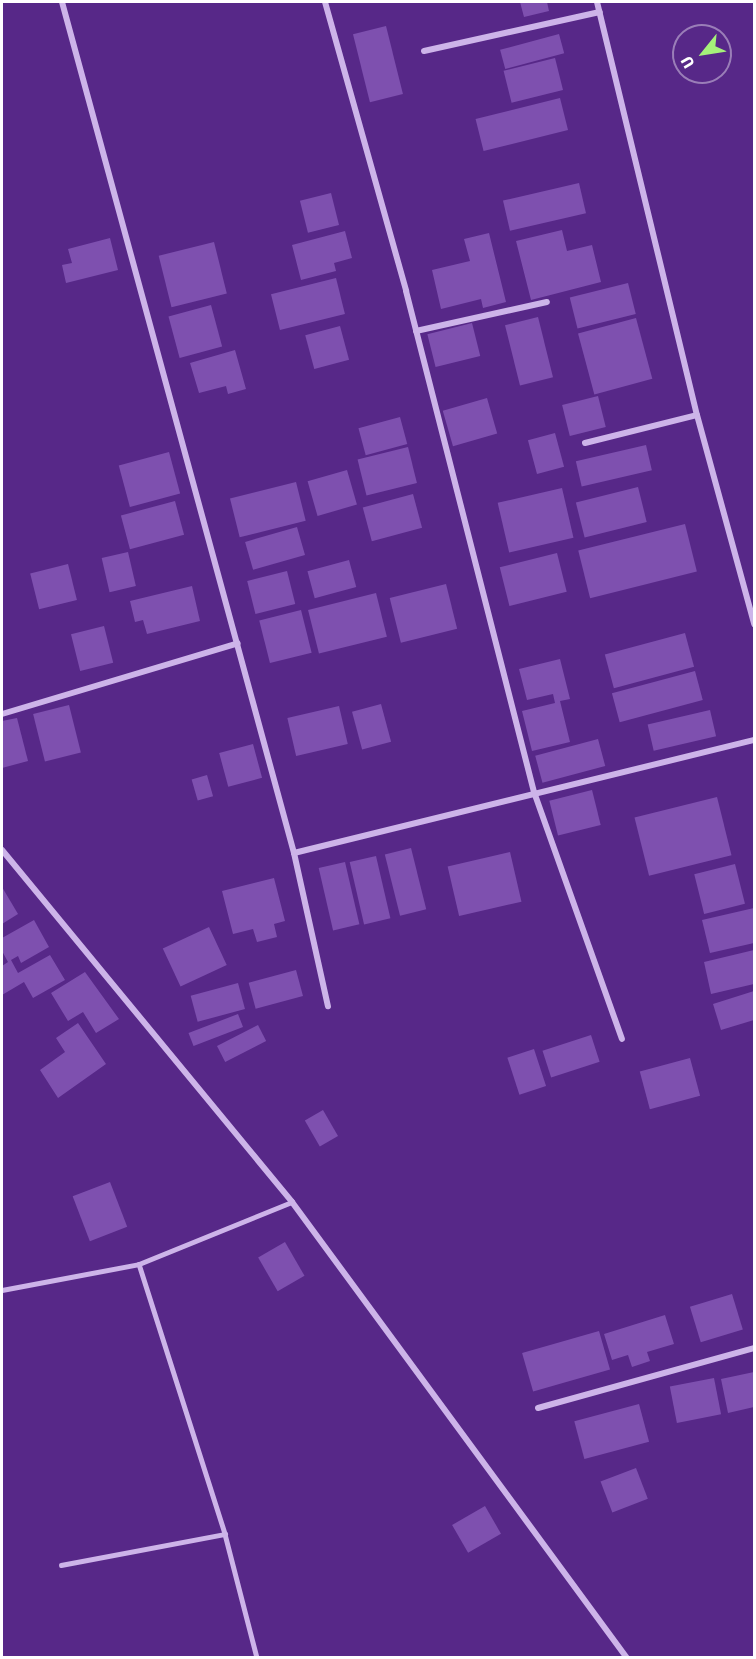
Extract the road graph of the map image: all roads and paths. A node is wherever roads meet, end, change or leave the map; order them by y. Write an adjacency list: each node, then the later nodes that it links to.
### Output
1 (62, 2): 11 (street)
2 (325, 2): 7 (street)
3 (597, 2): 4 (street)
4 (600, 12): 5 (street); 8 (street)
5 (424, 51)
6 (547, 302): 7 (street)
7 (416, 331): 14 (street)
8 (697, 415): 9 (street); 10 (street)
9 (585, 442)
10 (754, 624)
11 (238, 642): 12 (street); 16 (street)
12 (2, 714)
13 (754, 740): 14 (street)
14 (534, 792): 16 (street); 18 (street)
15 (2, 850): 19 (street)
16 (294, 853): 17 (street)
17 (328, 1006)
18 (622, 1039)
19 (292, 1202): 20 (lane); 27 (street)
20 (139, 1264): 21 (lane); 24 (lane)
21 (2, 1290)
22 (754, 1348): 23 (street)
23 (538, 1408)
24 (225, 1534): 25 (lane); 26 (lane)
25 (62, 1565)
26 (257, 1658)
27 (627, 1658)

